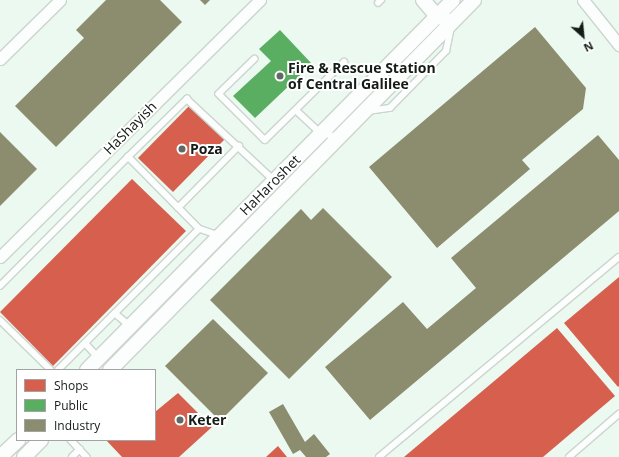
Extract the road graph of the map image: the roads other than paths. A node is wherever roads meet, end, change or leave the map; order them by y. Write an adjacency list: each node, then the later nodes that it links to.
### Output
1 (60, 0): 10 (street)
2 (260, 0): 22 (street, HaShayish)
3 (423, 0): 7 (street)
4 (474, 0): 8 (street, HaHaroshet)
5 (583, 0): 9 (street)
6 (450, 1): 7 (street, HaHaroshet); 8 (street)
7 (437, 16): 8 (street); 14 (street, HaHaroshet)
8 (453, 21): 15 (street, HaHaroshet)
9 (619, 45)
10 (0, 59)
11 (255, 59): 13 (lane)
12 (344, 62): 13 (lane)
13 (296, 110): 14 (lane)
14 (320, 133): 15 (lane); 18 (street, HaHaroshet)
15 (339, 137): 30 (street, HaHaroshet)
16 (239, 146): 17 (lane); 18 (lane); 19 (lane)
17 (128, 157): 19 (lane); 24 (lane)
18 (274, 180): 21 (street, HaHaroshet)
19 (178, 208): 20 (lane)
20 (199, 229): 21 (lane); 25 (lane)
21 (219, 236): 27 (street, HaHaroshet)
22 (0, 257)
23 (619, 257): 43 (lane)
24 (0, 286)
25 (115, 313): 27 (lane); 28 (lane)
26 (0, 320): 31 (lane)
27 (130, 327): 29 (street, HaHaroshet)
28 (85, 343): 29 (lane); 32 (lane)
29 (99, 358): 33 (street, HaHaroshet)
30 (116, 368)
31 (50, 369)
32 (59, 369)
33 (88, 369)
34 (619, 414): 44 (lane)
35 (17, 441): 39 (street)
36 (40, 441): 40 (street)
37 (72, 441): 38 (lane)
38 (80, 449): 41 (lane); 42 (lane)
39 (0, 457)
40 (24, 457)
41 (72, 457)
42 (87, 457)
43 (379, 457)
44 (570, 457)

